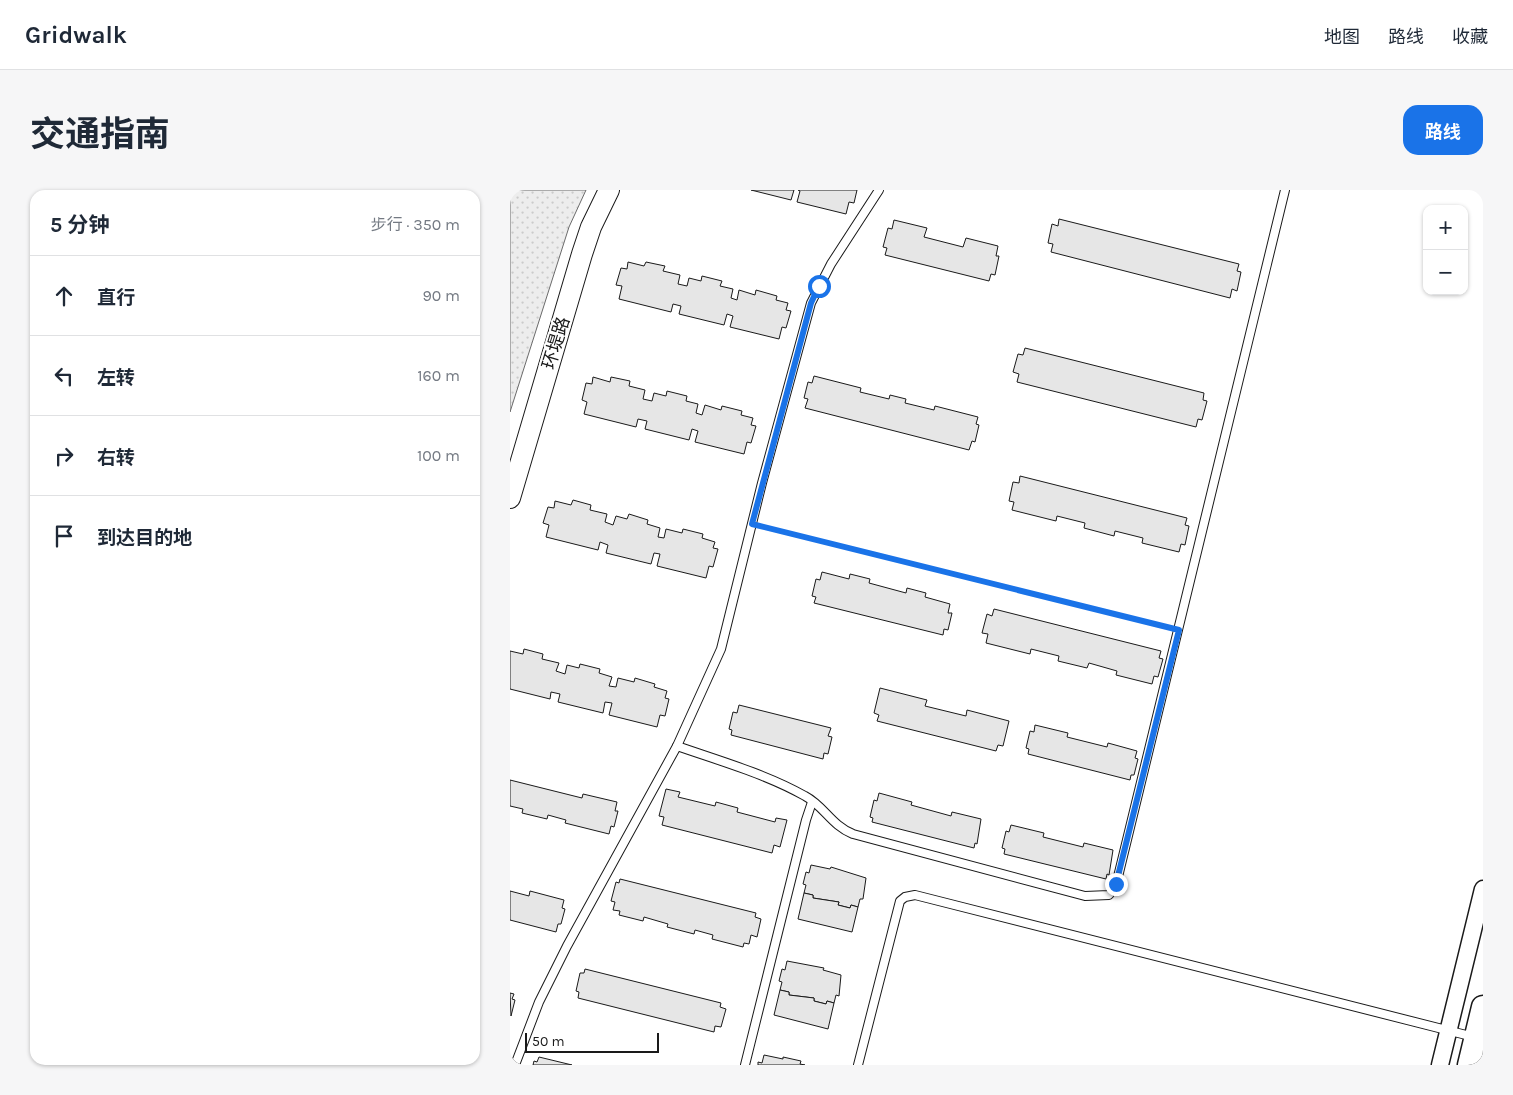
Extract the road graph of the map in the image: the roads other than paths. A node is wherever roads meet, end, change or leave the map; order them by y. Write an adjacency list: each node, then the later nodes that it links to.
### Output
1 (609, 190): 4 (street, 环堤路)
2 (880, 190): 5 (lane)
3 (1285, 190): 6 (lane)
4 (510, 498)
5 (677, 746): 6 (lane); 11 (lane)
6 (812, 802): 12 (lane)
7 (1483, 889): 9 (street)
8 (1483, 1007): 10 (main road)
9 (1448, 1030): 10 (lane); 13 (lane); 14 (street)
10 (1476, 1037): 15 (main road)
11 (515, 1065)
12 (744, 1065)
13 (858, 1065)
14 (1440, 1065)
15 (1469, 1065)

